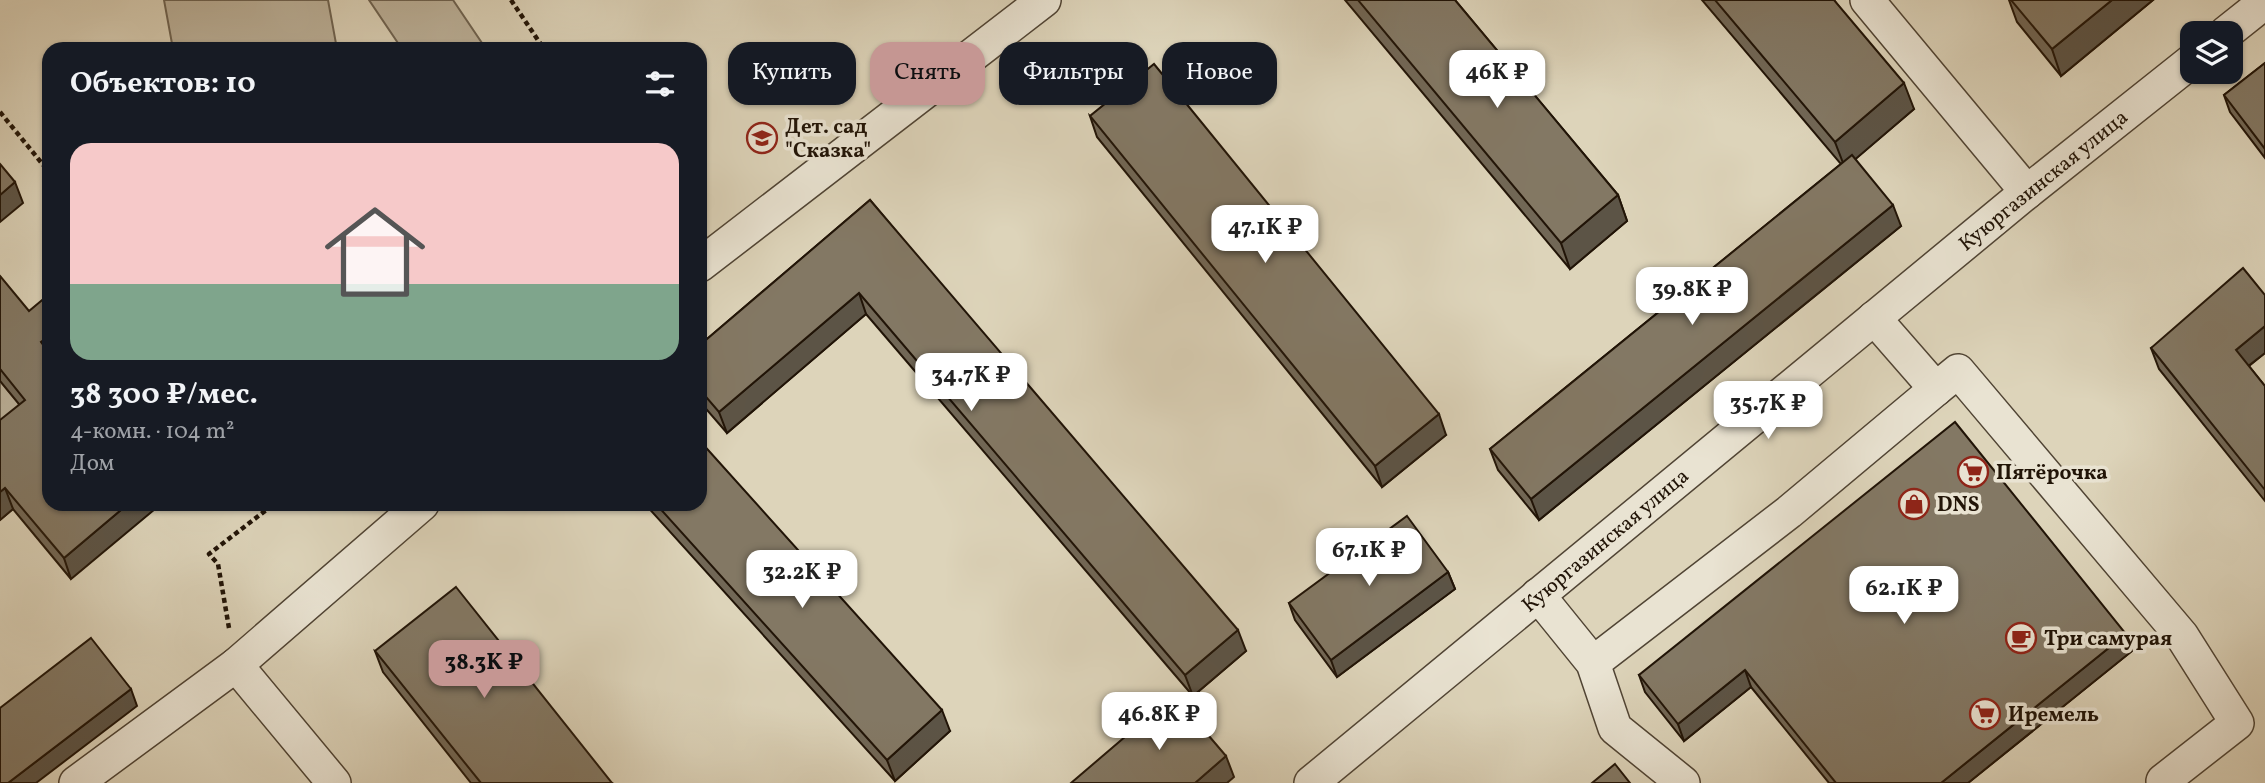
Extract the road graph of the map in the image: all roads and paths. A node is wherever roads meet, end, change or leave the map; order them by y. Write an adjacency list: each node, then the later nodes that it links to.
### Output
1 (511, 0): 6 (path)
2 (1045, 0): 11 (street)
3 (1867, 0): 10 (street)
4 (2265, 2): 5 (street)
5 (2241, 21)
6 (539, 42)
7 (2180, 70): 10 (street, Куюргазинская улица)
8 (0, 111): 9 (path)
9 (42, 163)
10 (2027, 192): 12 (street, Куюргазинская улица)
11 (707, 260)
12 (1874, 318): 13 (street); 16 (street, Куюргазинская улица)
13 (1936, 389): 17 (street); 19 (street)
14 (265, 511): 18 (path)
15 (414, 511): 18 (street)
16 (1538, 596): 17 (street); 22 (street, Куюргазинская улица)
17 (1593, 663): 23 (street)
18 (236, 665): 20 (street); 21 (street)
19 (2163, 782)
20 (76, 783)
21 (334, 783)
22 (1311, 783)
23 (1683, 783)

